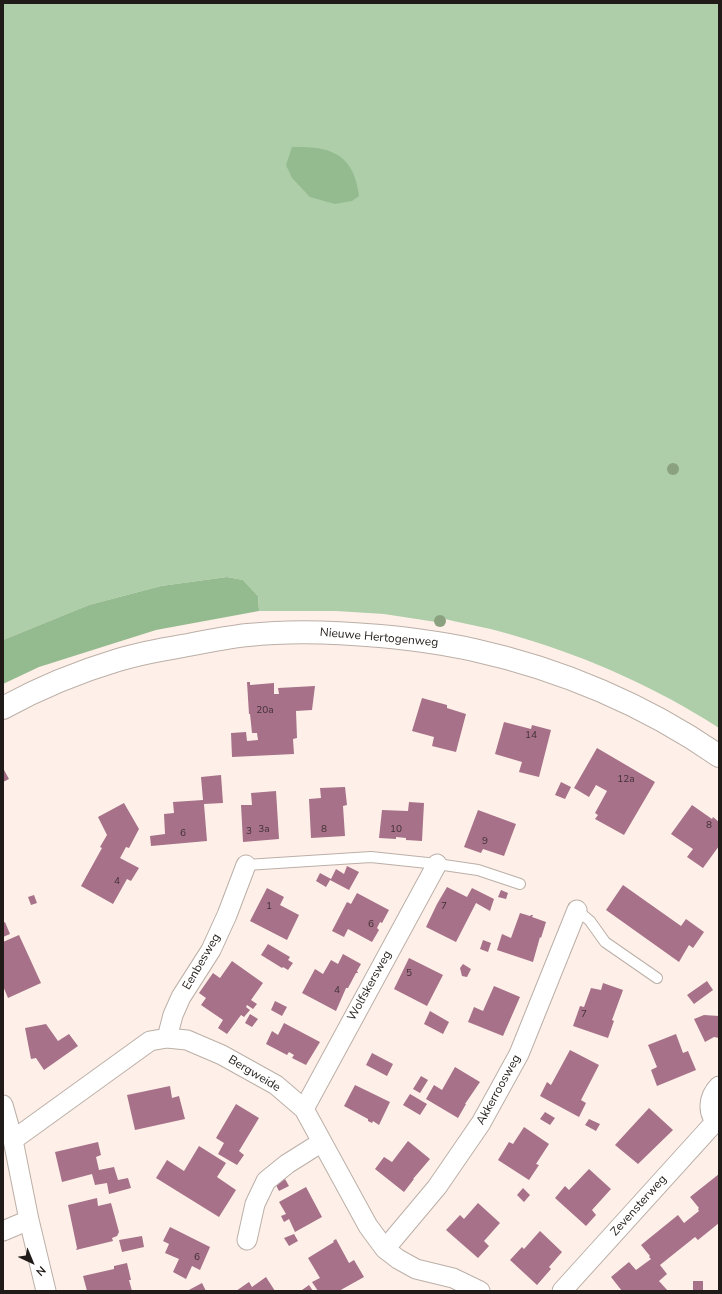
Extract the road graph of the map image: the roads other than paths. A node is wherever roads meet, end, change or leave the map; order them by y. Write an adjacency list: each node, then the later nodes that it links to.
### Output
1 (3, 708): 2 (main road, Nieuwe Hertogenweg)
2 (719, 756)
3 (437, 864): 4 (lane); 5 (lane); 11 (street, Wolfskersweg)
4 (246, 865): 8 (street, Eenbesweg)
5 (520, 884)
6 (577, 910): 7 (lane); 18 (street, Akkerroosweg)
7 (657, 978)
8 (168, 1038): 11 (street, Bergweide); 13 (street, Bergweide)
9 (719, 1086): 12 (street, Zevensterweg)
10 (3, 1105): 13 (street)
11 (304, 1108): 14 (street, Bergweide)
12 (717, 1123): 21 (street, Zevensterweg)
13 (14, 1140): 15 (street)
14 (322, 1142): 17 (street); 18 (street, Bergweide)
15 (30, 1220): 16 (street); 19 (street)
16 (3, 1231)
17 (247, 1240)
18 (385, 1249): 20 (street, Bergweide)
19 (46, 1291)
20 (480, 1291)
21 (562, 1291)

